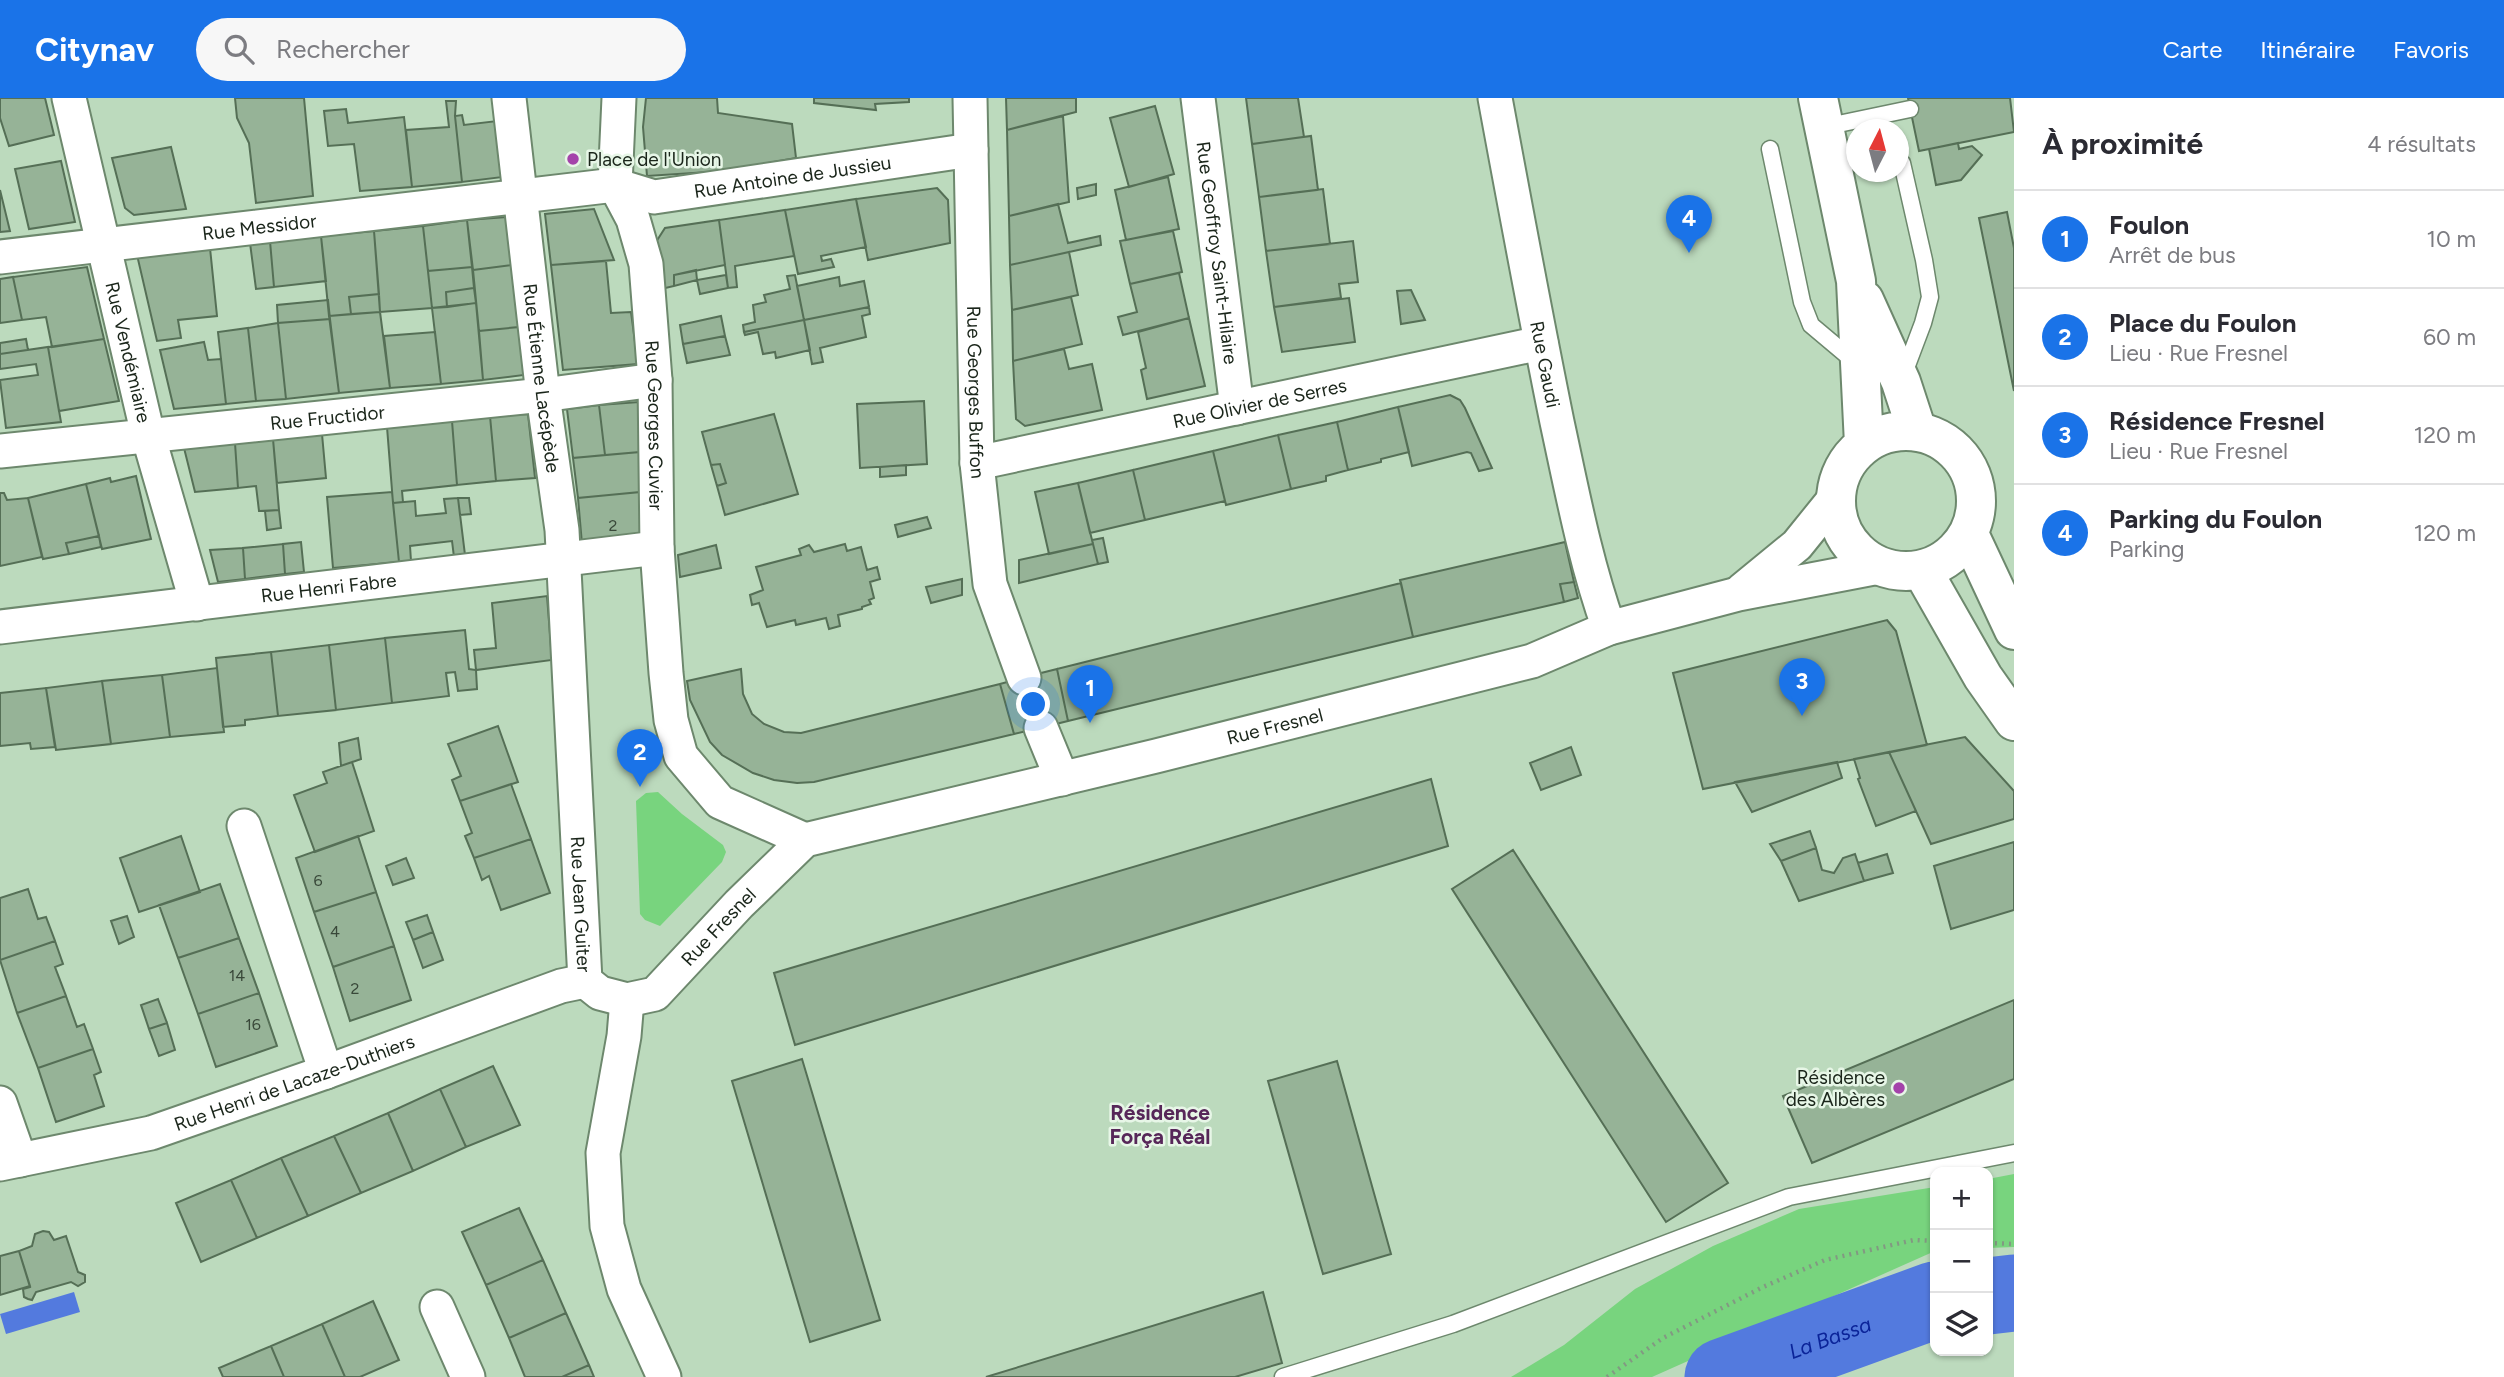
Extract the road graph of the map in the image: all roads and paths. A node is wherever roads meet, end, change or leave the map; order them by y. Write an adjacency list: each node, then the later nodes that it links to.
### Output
1 (69, 98): 14 (street, Rue Vendémiaire)
2 (509, 98): 13 (street)
3 (619, 98): 12 (street)
4 (970, 98): 10 (street, Rue Georges Buffon)
5 (1198, 98): 22 (street, Rue Geoffroy Saint-Hilaire)
6 (1495, 98): 17 (street, Rue Gaudi)
7 (1910, 109): 8 (lane)
8 (1821, 113): 16 (street)
9 (1770, 149): 18 (lane)
10 (971, 150): 12 (street, Rue Antoine de Jussieu); 27 (street, Rue Georges Buffon)
11 (1906, 182): 20 (lane)
12 (615, 186): 13 (street); 19 (street, Rue Georges Cuvier)
13 (519, 197): 14 (street, Rue Messidor); 21 (street, Rue Étienne Lacépède)
14 (104, 244): 15 (street, Rue Messidor); 24 (street, Rue Vendémiaire)
15 (0, 257)
16 (1856, 281): 18 (street); 20 (street)
17 (1541, 343): 22 (street, Rue Olivier de Serres); 37 (street, Rue Gaudi)
18 (1860, 366): 25 (street)
19 (655, 380): 21 (street, Rue Fructidor); 30 (street, Rue Georges Cuvier)
20 (1901, 382): 23 (street)
21 (543, 395): 24 (street, Rue Fructidor); 31 (street, Rue Étienne Lacépède)
22 (1237, 408): 27 (street, Rue Olivier de Serres)
23 (1917, 431): 25 (street); 29 (street)
24 (148, 435): 26 (street, Rue Fructidor); 35 (street, Rue Vendémiaire)
25 (1864, 444): 28 (street)
26 (0, 451)
27 (977, 463): 39 (street, Rue Georges Buffon)
28 (1835, 498): 32 (street); 34 (street, Rue Fresnel)
29 (1969, 534): 33 (street); 38 (street)
30 (657, 548): 31 (street, Rue Henri Fabre); 44 (street, Rue Georges Cuvier)
31 (564, 558): 35 (street, Rue Henri Fabre); 45 (street, Rue Jean Guiter)
32 (1879, 567): 33 (street); 34 (street, Rue Fresnel)
33 (1922, 570): 40 (street)
34 (1738, 594): 37 (street, Rue Fresnel)
35 (197, 604): 36 (street, Rue Henri Fabre)
36 (0, 628)
37 (1609, 628): 42 (street, Rue Fresnel)
38 (2014, 630)
39 (1024, 678)
40 (2014, 720)
41 (1041, 728): 42 (street)
42 (1062, 779): 44 (street, Rue Fresnel)
43 (244, 826): 47 (street)
44 (805, 840): 46 (street, Rue Fresnel)
45 (585, 981): 46 (street, Rue Jean Guiter); 47 (street, Rue Henri de Lacaze-Duthiers)
46 (627, 1000): 56 (street)
47 (326, 1072): 50 (street, Rue Henri de Lacaze-Duthiers)
48 (0, 1103): 50 (street)
49 (2014, 1153): 57 (lane)
50 (10, 1162)
51 (1930, 1241): 58 (path)
52 (1993, 1243): 53 (path)
53 (2014, 1244)
54 (437, 1307): 55 (street)
55 (466, 1376)
56 (664, 1377)
57 (1283, 1377)
58 (1607, 1377)

